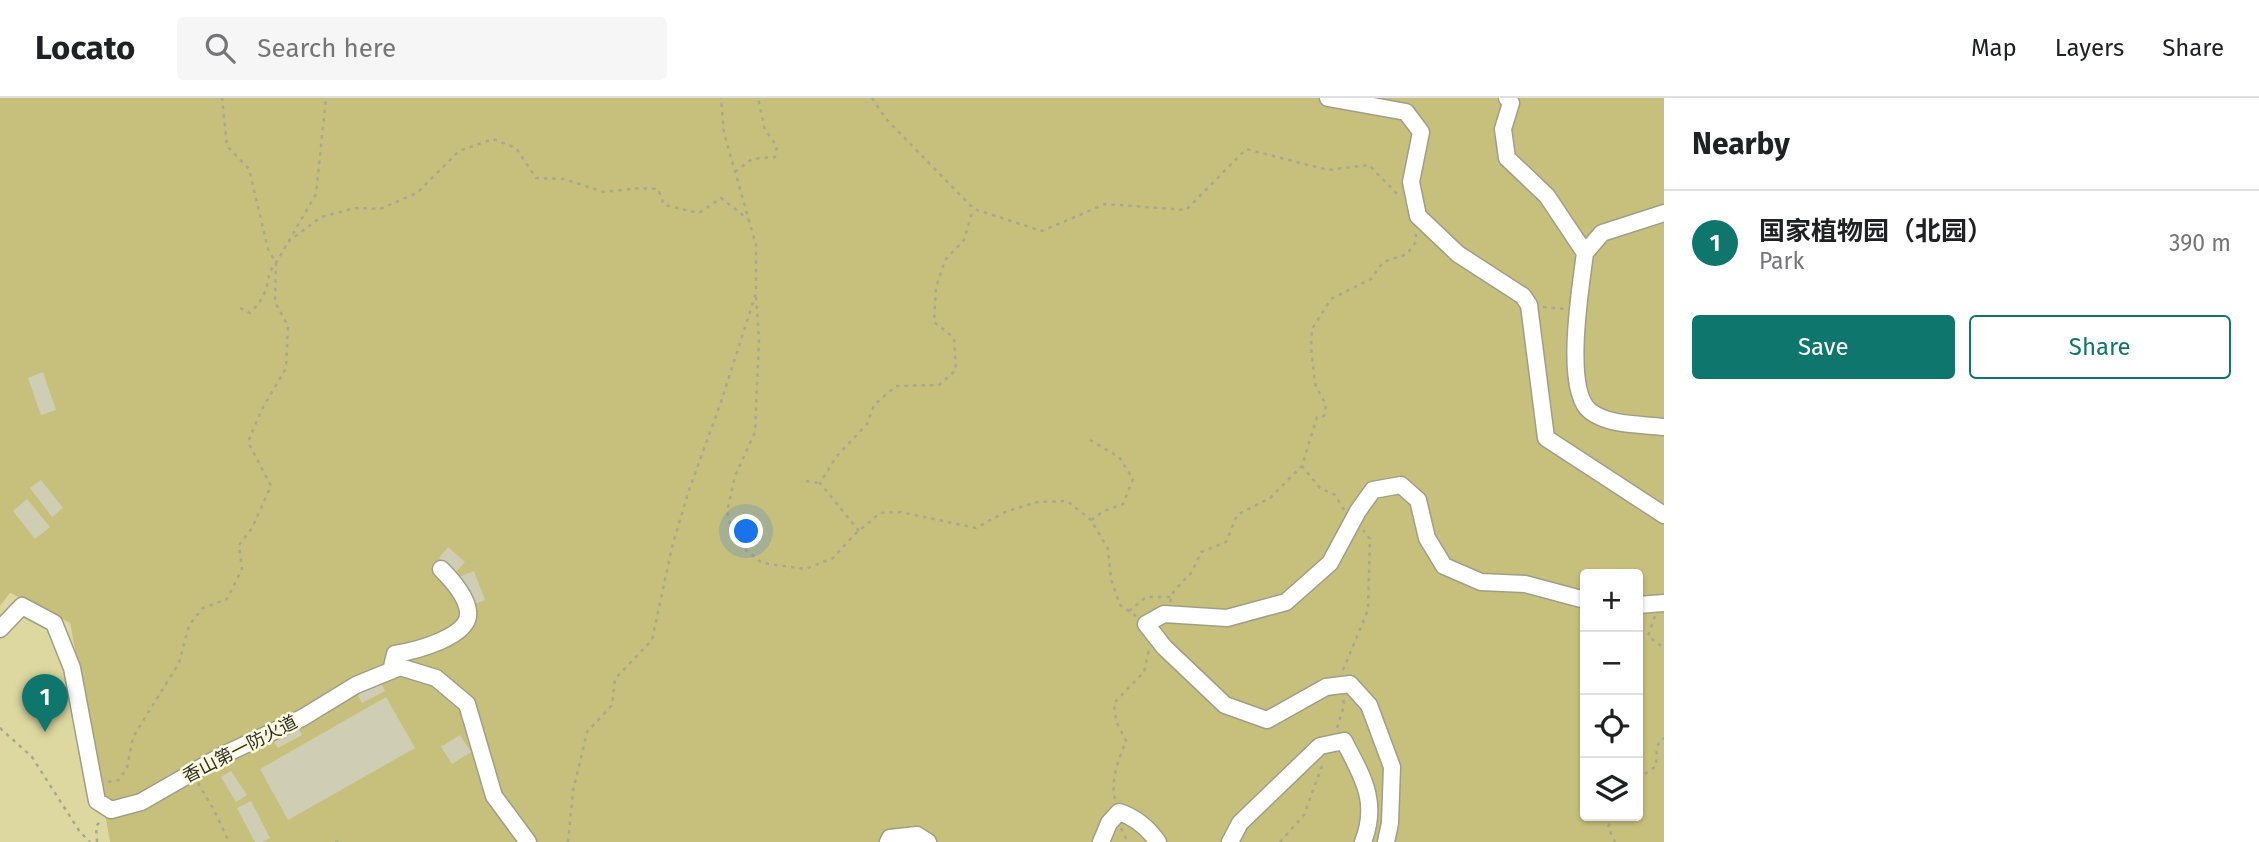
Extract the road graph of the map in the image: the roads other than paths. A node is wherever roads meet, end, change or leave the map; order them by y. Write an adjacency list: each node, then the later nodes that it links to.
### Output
1 (1328, 98): 6 (street)
2 (1507, 98): 4 (street)
3 (1664, 213): 4 (street)
4 (1584, 253): 5 (street)
5 (1664, 427)
6 (1664, 515)
7 (440, 569): 12 (street)
8 (1580, 599): 20 (street)
9 (1662, 603): 10 (street)
10 (1643, 605)
11 (0, 629): 12 (street, 香山第一防火道)
12 (391, 671): 13 (street, 香山第一防火道)
13 (528, 842)
14 (888, 842): 15 (street)
15 (928, 842)
16 (1101, 842): 17 (street)
17 (1158, 842)
18 (1230, 842): 19 (street)
19 (1363, 842)
20 (1386, 842)

